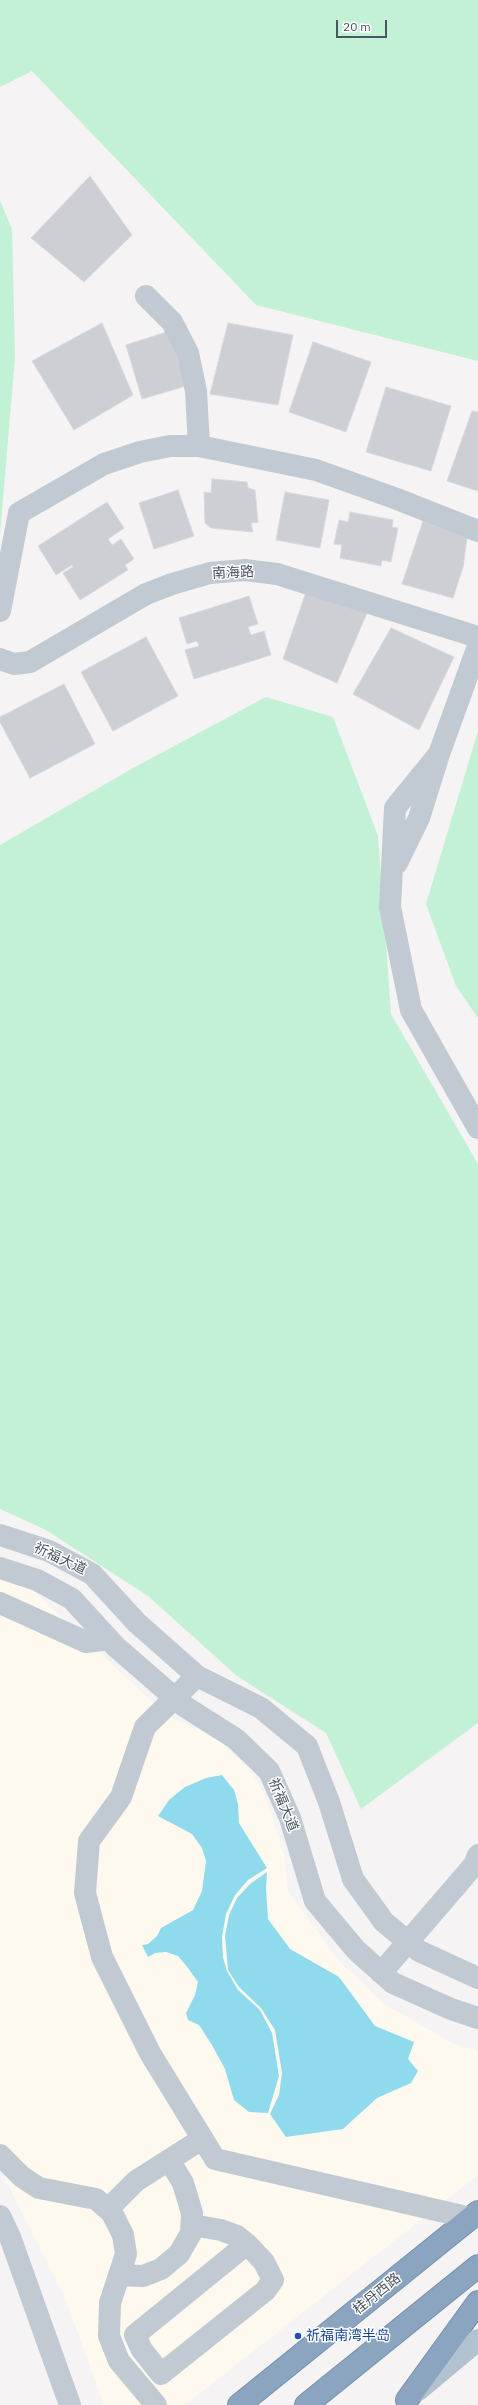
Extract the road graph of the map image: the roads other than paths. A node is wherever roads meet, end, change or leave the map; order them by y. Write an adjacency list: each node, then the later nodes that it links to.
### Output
1 (146, 296): 2 (street)
2 (199, 446): 3 (street); 4 (street)
3 (478, 531)
4 (0, 611)
5 (478, 637): 7 (street, 南海路)
6 (478, 646): 8 (street)
7 (0, 659)
8 (478, 1128)
9 (0, 1535): 13 (street, 祈福大道)
10 (0, 1568): 12 (street, 祈福大道)
11 (0, 1603): 12 (street)
12 (109, 1639): 14 (street, 祈福大道)
13 (197, 1676): 14 (street); 16 (street, 祈福大道)
14 (174, 1699): 17 (street, 祈福大道); 20 (street)
15 (478, 1855): 16 (street)
16 (408, 1942): 17 (street); 18 (street, 祈福大道)
17 (381, 1973): 19 (street, 祈福大道)
18 (478, 1978)
19 (478, 2018)
20 (202, 2139): 22 (street); 24 (street)
21 (0, 2156): 23 (street)
22 (169, 2160): 23 (street); 26 (street)
23 (108, 2209): 29 (street)
24 (475, 2215): 35 (highway, 桂丹西路)
25 (0, 2216): 33 (street)
26 (192, 2225): 27 (street); 29 (street)
27 (247, 2244): 27 (street)
28 (478, 2266): 36 (highway)
29 (119, 2275): 34 (street)
30 (478, 2302): 32 (highway)
31 (478, 2340): 32 (main road)
32 (404, 2402)
33 (70, 2405)
34 (156, 2405)
35 (239, 2405)
36 (306, 2405)

